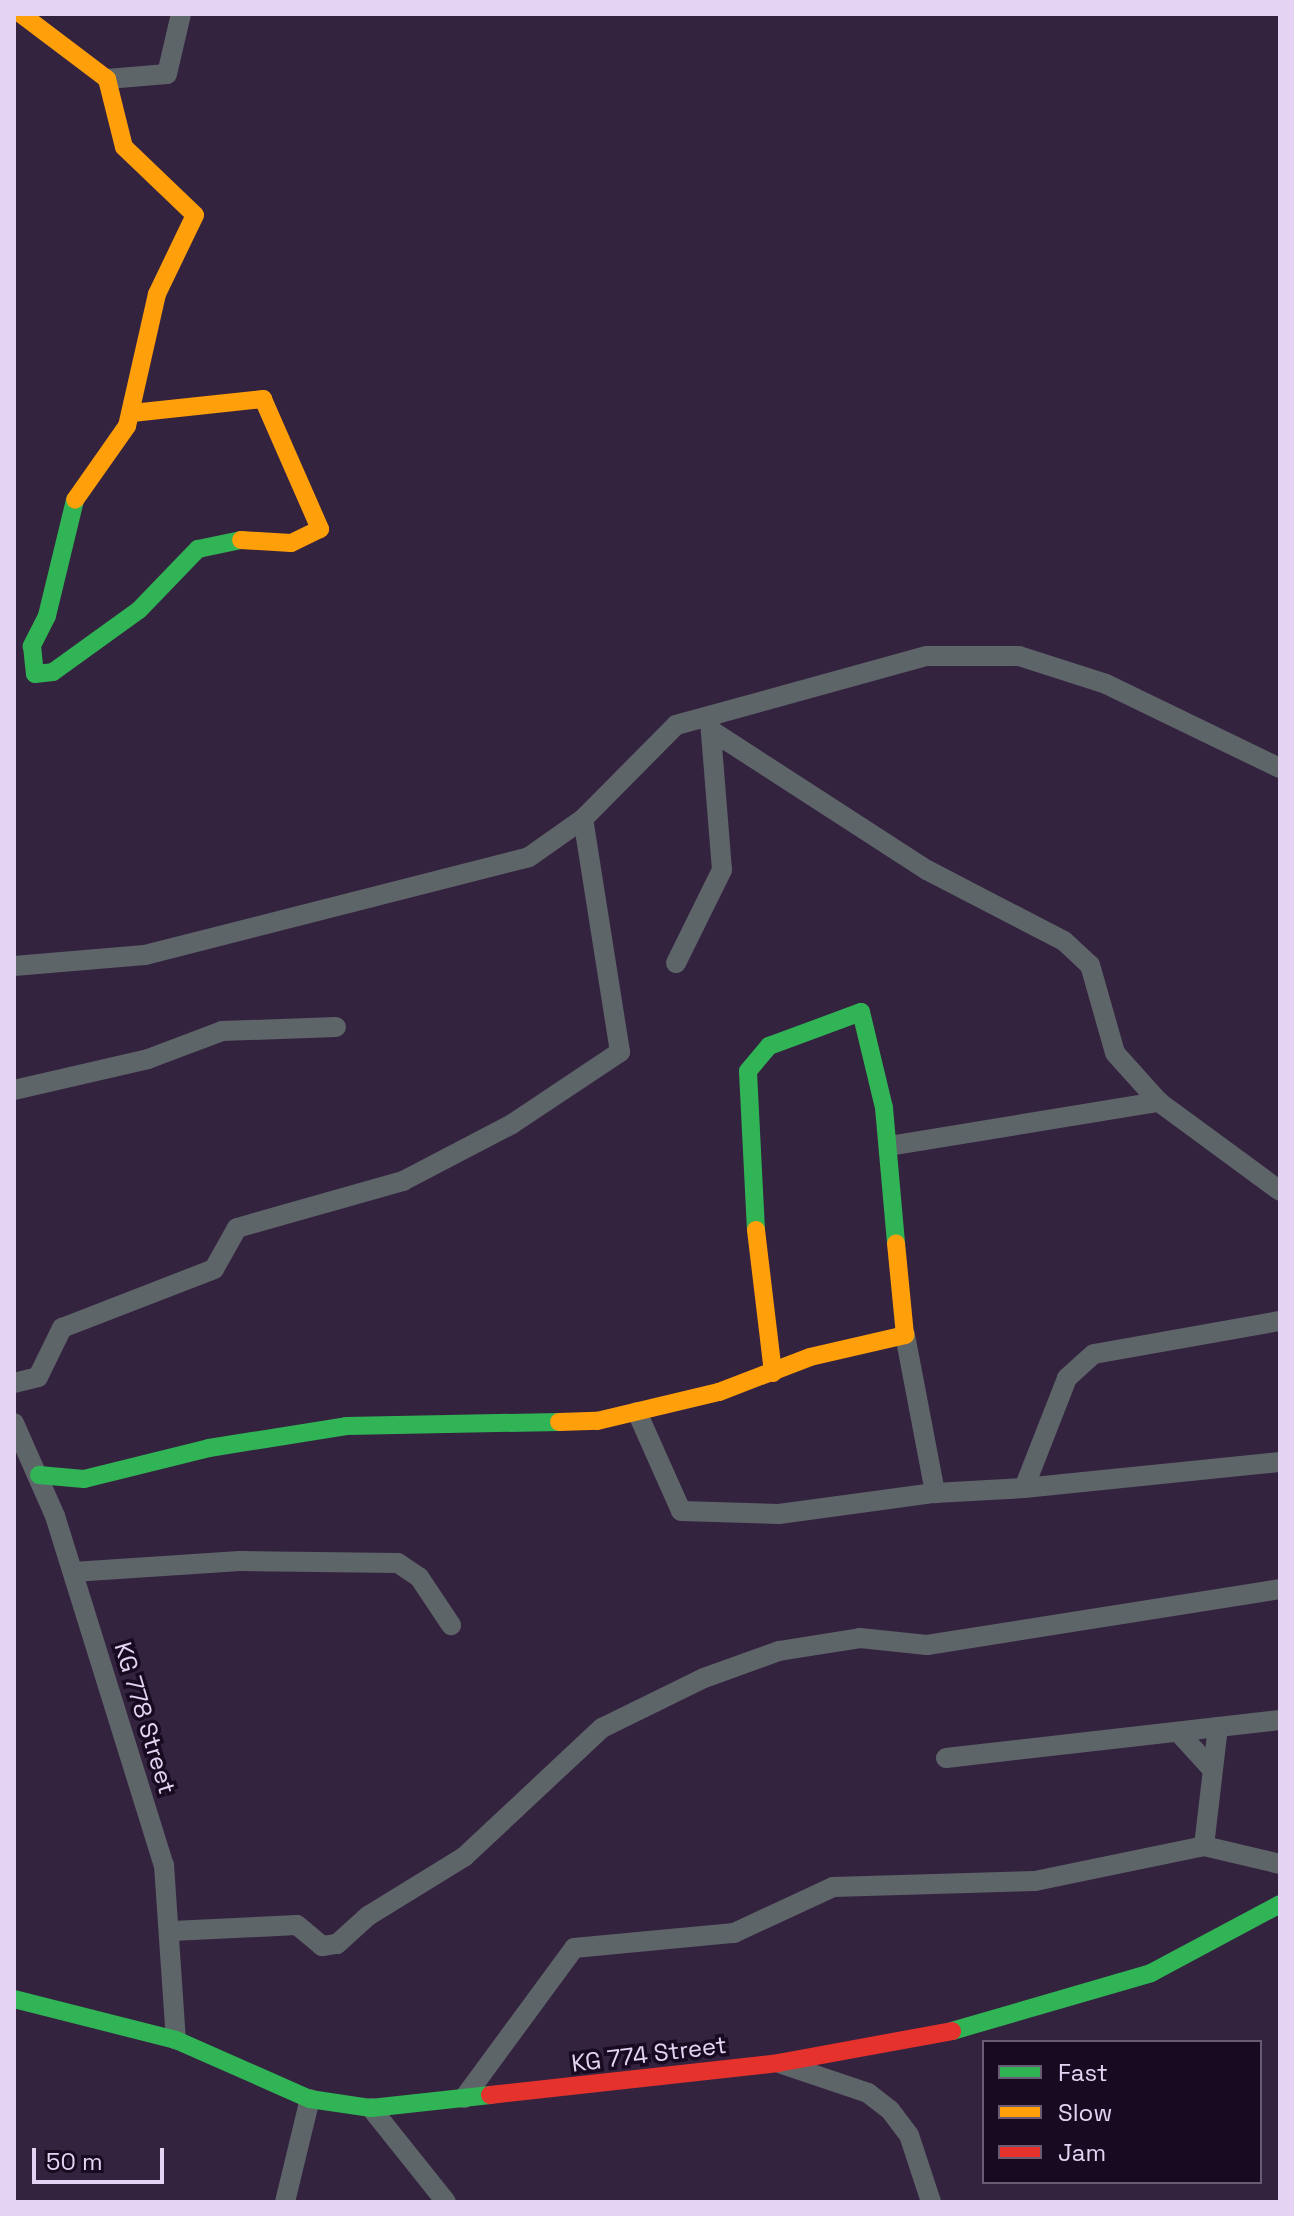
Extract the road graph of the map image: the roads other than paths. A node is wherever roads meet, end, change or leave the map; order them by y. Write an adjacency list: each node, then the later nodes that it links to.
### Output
1 (21, 14): 3 (street)
2 (181, 14): 3 (street)
3 (107, 79): 4 (street)
4 (132, 413): 4 (street)
5 (711, 724): 6 (street); 7 (street); 8 (street); 12 (street)
6 (1280, 768)
7 (583, 819): 9 (street); 18 (street)
8 (676, 963)
9 (14, 966)
10 (336, 1027): 11 (street)
11 (14, 1090)
12 (1159, 1102): 13 (street); 14 (street)
13 (889, 1146): 16 (street); 17 (street)
14 (1277, 1185)
15 (1280, 1321): 23 (street)
16 (905, 1335): 17 (street); 24 (street)
17 (773, 1373): 19 (street)
18 (14, 1383)
19 (637, 1412): 22 (street); 24 (street)
20 (14, 1423): 22 (street, KG 778 Street)
21 (1280, 1462): 23 (street)
22 (39, 1475): 25 (street, KG 778 Street)
23 (1024, 1488): 24 (street)
24 (935, 1493)
25 (73, 1572): 27 (street); 36 (street, KG 778 Street)
26 (1280, 1589): 36 (street)
27 (451, 1625)
28 (1280, 1720): 29 (street)
29 (1218, 1727): 30 (street); 32 (street)
30 (1180, 1734): 31 (street); 32 (street)
31 (946, 1758)
32 (1212, 1769): 33 (street)
33 (1204, 1846): 34 (street); 40 (street)
34 (1280, 1864)
35 (1280, 1904): 39 (street, KG 774 Street)
36 (172, 1931): 38 (street, KG 778 Street)
37 (14, 1999): 38 (street, KG 774 Street)
38 (176, 2040): 41 (street, KG 774 Street)
39 (778, 2063): 40 (street, KG 774 Street); 45 (street)
40 (464, 2098): 42 (street, KG 774 Street)
41 (310, 2099): 42 (street, KG 774 Street); 43 (street)
42 (371, 2108): 44 (street)
43 (285, 2202)
44 (446, 2202)
45 (931, 2202)

